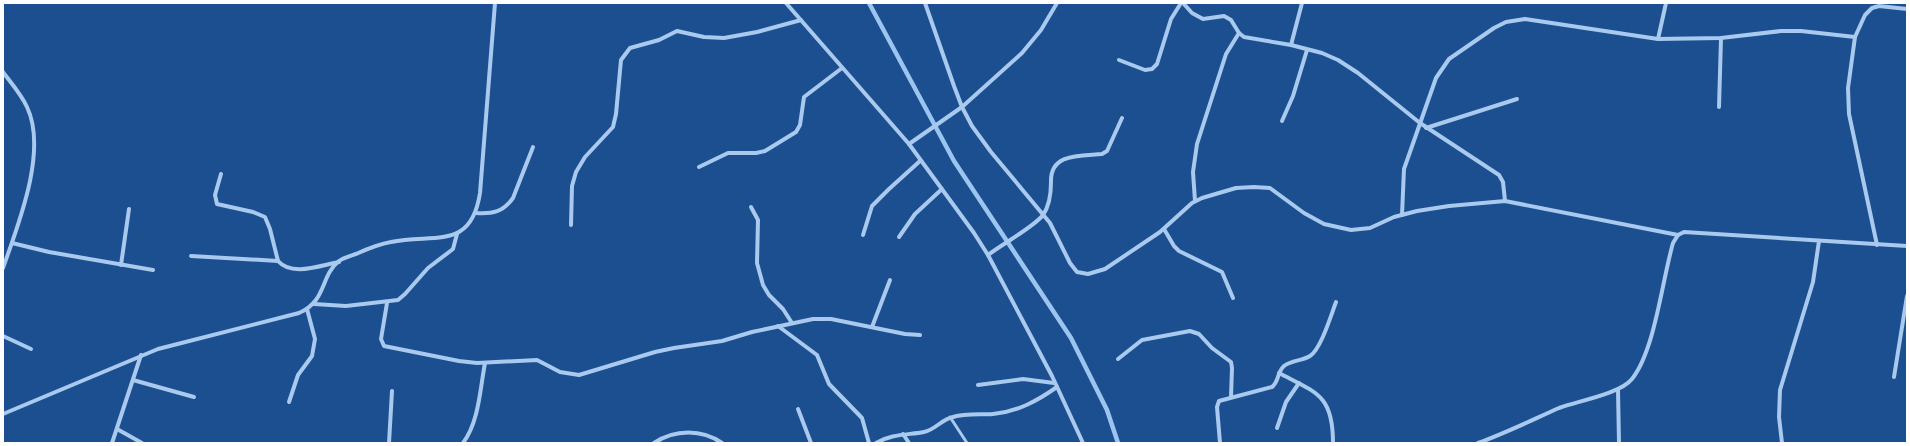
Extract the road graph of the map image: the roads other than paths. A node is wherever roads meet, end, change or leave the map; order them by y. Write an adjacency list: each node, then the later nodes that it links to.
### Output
1 (495, 3): 36 (street)
2 (786, 3): 9 (street)
3 (925, 3): 20 (street)
4 (1056, 3): 20 (street)
5 (1182, 3): 10 (street); 16 (street)
6 (1302, 3): 14 (street)
7 (1666, 3): 13 (street)
8 (1907, 10): 11 (street)
9 (801, 20): 17 (street); 39 (street)
10 (1239, 33): 14 (street); 32 (street)
11 (1855, 37): 12 (street); 47 (street)
12 (1721, 38): 13 (street); 21 (street)
13 (1658, 39): 24 (street)
14 (1291, 45): 15 (street)
15 (1307, 50): 23 (street); 24 (street)
16 (1119, 60)
17 (842, 68): 26 (street); 29 (street)
18 (3, 72): 46 (street)
19 (1517, 99): 25 (street)
20 (962, 107): 26 (street); 38 (street)
21 (1719, 107)
22 (1122, 118): 38 (street)
23 (1282, 120)
24 (1420, 124): 25 (street); 37 (street)
25 (1426, 128): 33 (street)
26 (909, 144): 28 (street)
27 (533, 147): 36 (street)
28 (920, 161): 31 (street); 42 (street)
29 (699, 167)
30 (221, 174): 51 (street)
31 (942, 189): 44 (street); 49 (street)
32 (1195, 201): 37 (street); 40 (street)
33 (1505, 201): 37 (street); 43 (street)
34 (751, 207): 63 (street)
35 (130, 209): 53 (street)
36 (476, 213): 41 (street)
37 (1402, 215)
38 (1042, 216): 40 (street); 49 (street)
39 (571, 225)
40 (1164, 229): 58 (street)
41 (457, 234): 52 (street); 60 (street)
42 (862, 235)
43 (1678, 235): 45 (street); 79 (street)
44 (898, 237)
45 (1819, 241): 47 (street); 105 (street)
46 (12, 243): 53 (street); 54 (street)
47 (1876, 245): 48 (street)
48 (1907, 246)
49 (988, 255): 77 (street)
50 (191, 256): 51 (street)
51 (278, 261): 52 (street)
52 (339, 262): 61 (street)
53 (121, 265): 55 (street)
54 (3, 268)
55 (153, 270)
56 (890, 280): 65 (street)
57 (1907, 296): 73 (street)
58 (1233, 298)
59 (1336, 302): 72 (street)
60 (387, 303): 61 (street); 71 (street)
61 (314, 304): 62 (street)
62 (307, 310): 69 (street); 82 (street)
63 (792, 323): 64 (street); 65 (street)
64 (778, 326): 71 (street); 96 (street)
65 (872, 327): 66 (street)
66 (920, 335)
67 (3, 336): 68 (street)
68 (31, 349)
69 (141, 355): 74 (street); 84 (street)
70 (1118, 359): 81 (street)
71 (484, 363): 92 (street)
72 (1279, 373): 75 (street); 81 (street)
73 (1894, 377)
74 (133, 380): 80 (street); 87 (street)
75 (1298, 383): 86 (street); 102 (street)
76 (978, 385): 77 (street)
77 (1056, 385): 85 (street); 100 (street)
78 (392, 390): 91 (street)
79 (1618, 390): 103 (street); 104 (street)
80 (194, 397)
81 (1231, 397): 101 (street)
82 (289, 402)
83 (798, 409): 95 (street)
84 (3, 414)
85 (950, 417): 88 (street); 99 (lane)
86 (1277, 428)
87 (117, 429): 89 (street); 90 (street)
88 (903, 434): 97 (street); 98 (street)
89 (112, 443)
90 (142, 443)
91 (390, 443)
92 (462, 443)
93 (654, 443): 94 (street)
94 (722, 443)
95 (811, 443)
96 (869, 443)
97 (876, 443)
98 (909, 443)
99 (967, 443)
100 (1083, 443)
101 (1220, 443)
102 (1333, 443)
103 (1478, 443)
104 (1619, 443)
105 (1782, 443)

